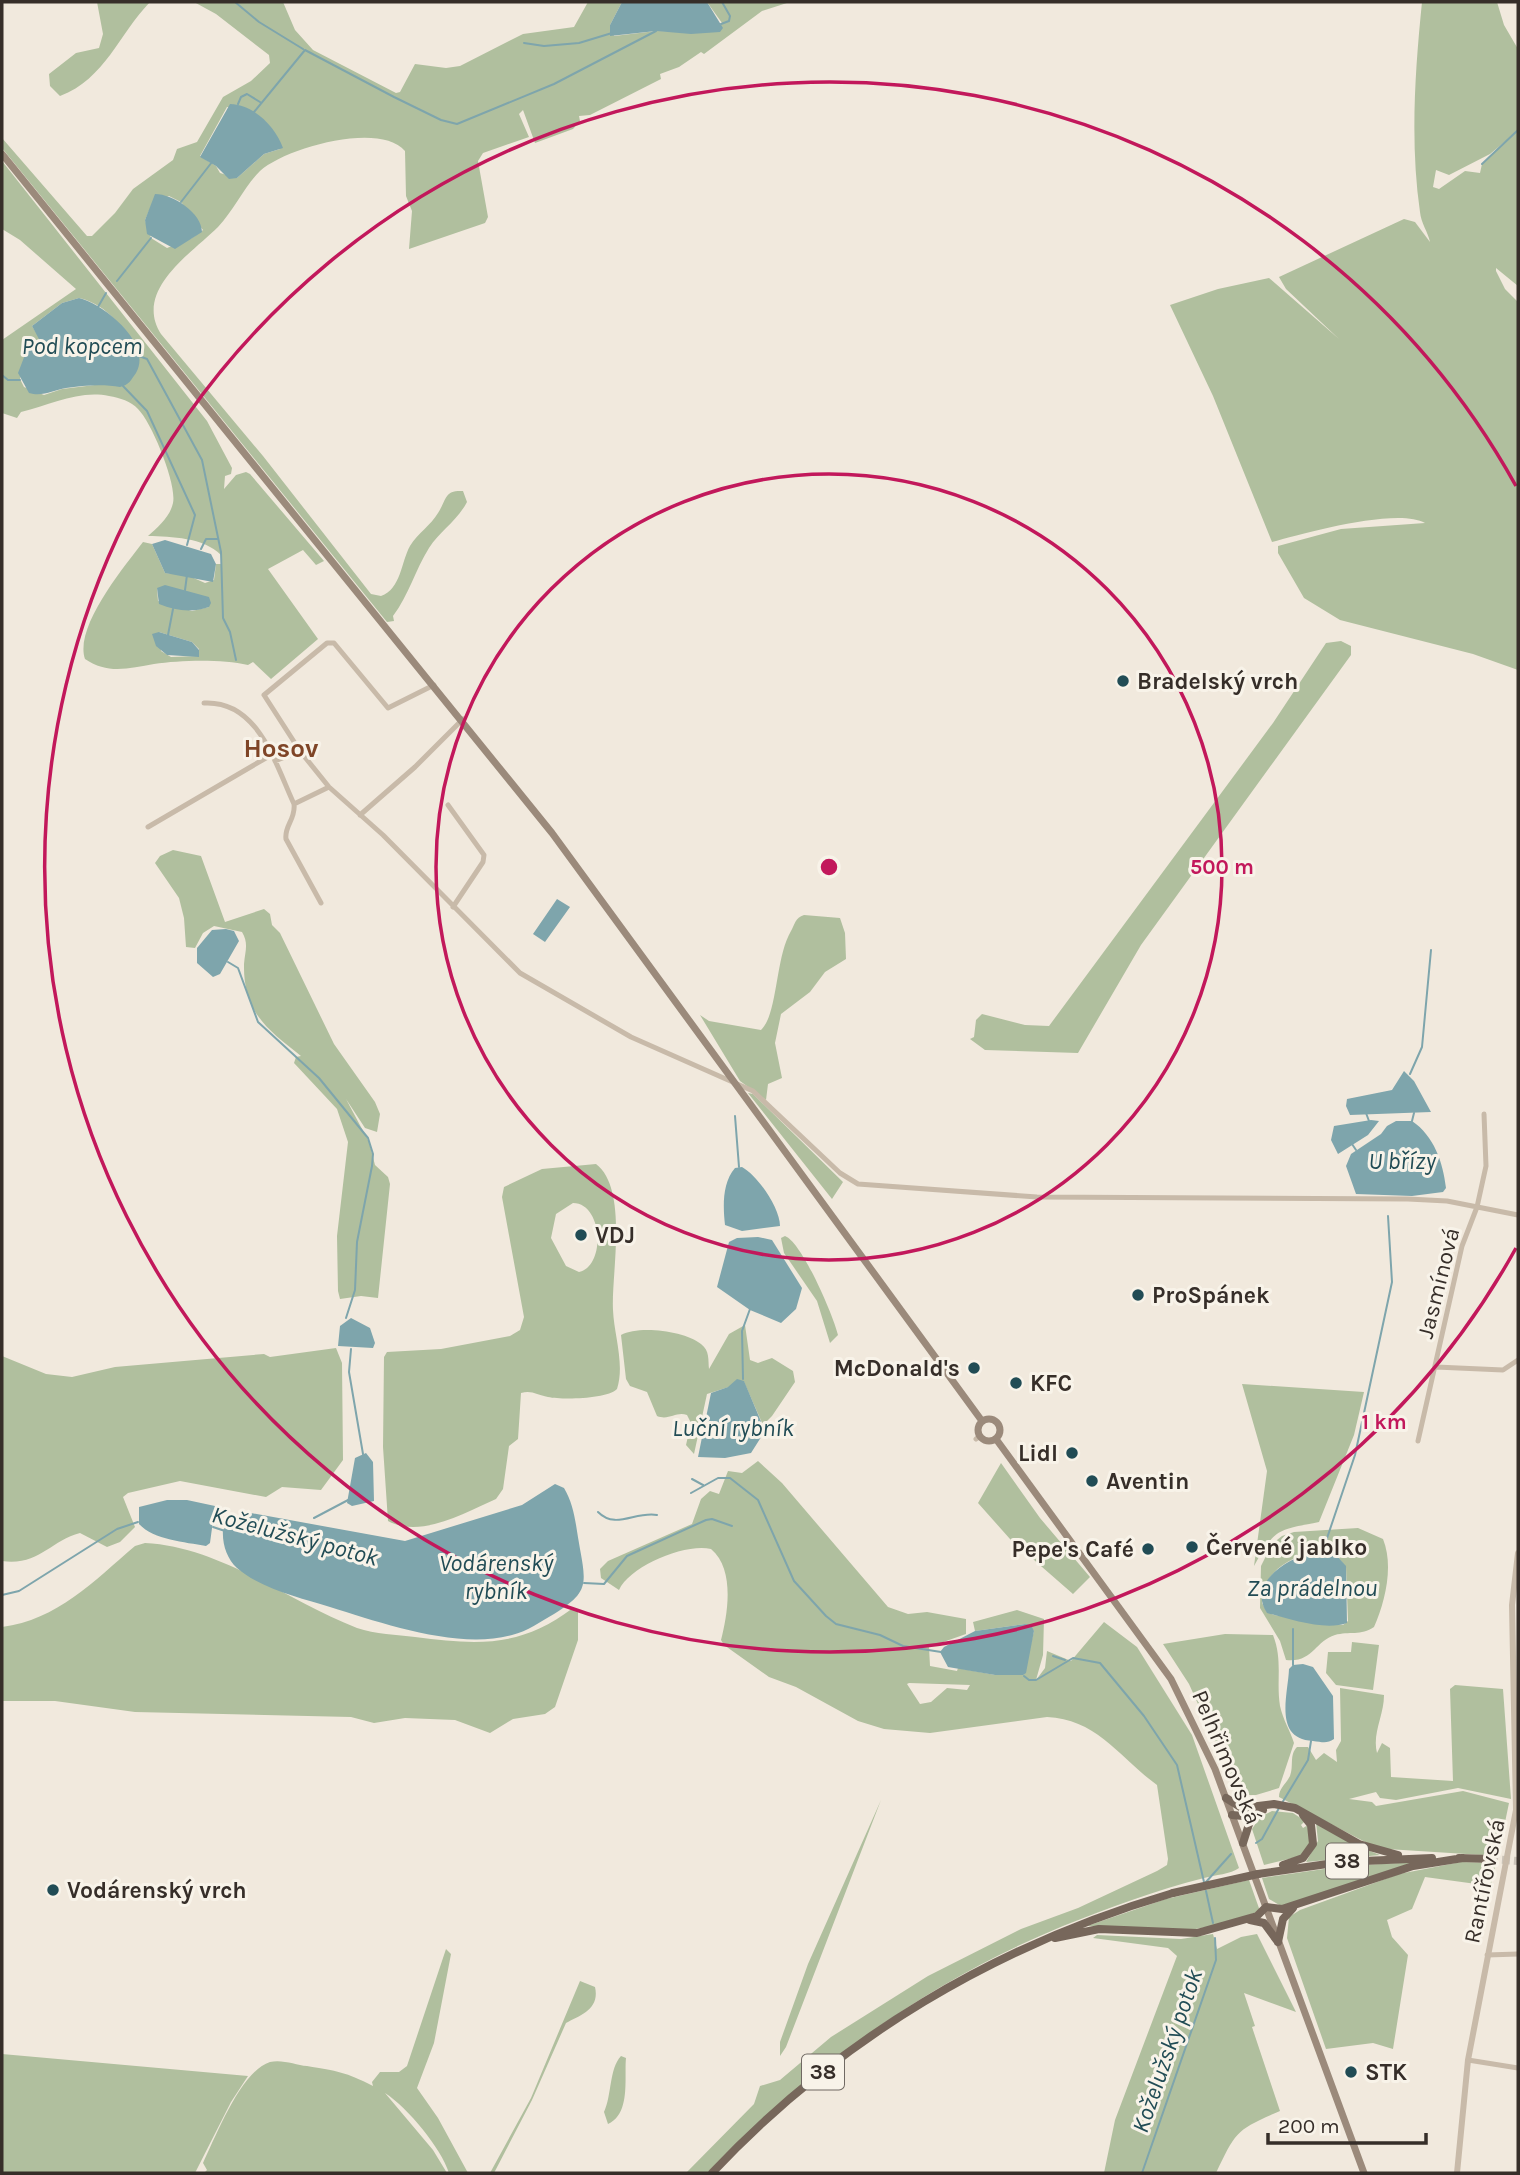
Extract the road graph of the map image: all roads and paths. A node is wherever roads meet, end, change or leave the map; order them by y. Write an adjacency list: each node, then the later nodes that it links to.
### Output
1 (2, 155): 2 (main road)
2 (433, 685): 4 (main road); 5 (street)
3 (204, 703): 6 (street)
4 (463, 719): 10 (street); 14 (main road)
5 (300, 751): 6 (street); 7 (street)
6 (273, 758): 8 (street); 11 (street)
7 (329, 787): 8 (street); 10 (street)
8 (294, 804): 12 (street)
9 (448, 804): 13 (street)
10 (360, 815): 13 (street)
11 (148, 827)
12 (321, 903)
13 (453, 907): 14 (street)
14 (733, 1081): 16 (street); 20 (main road)
15 (1484, 1114): 16 (street)
16 (1477, 1207): 17 (street, Jasmínová); 19 (street, Jasmínová)
17 (1518, 1214)
18 (1518, 1360): 19 (street, Jasmínová)
19 (1436, 1367): 22 (street, Jasmínová)
20 (982, 1421): 21 (main road); 21 (main road)
21 (996, 1439): 25 (main road, Pelhřimovská)
22 (1418, 1441)
23 (1518, 1553): 24 (street, Rantířovská)
24 (1518, 1797): 41 (street, Rantířovská)
25 (1226, 1798): 27 (main road); 30 (main road, Pelhřimovská)
26 (1277, 1806): 27 (main road); 28 (main road); 29 (main road)
27 (1242, 1808): 30 (main road)
28 (1289, 1808): 32 (main road); 35 (main road)
29 (1261, 1810): 30 (main road); 31 (main road)
30 (1232, 1815): 31 (main road, Pelhřimovská)
31 (1242, 1843): 37 (main road, Pelhřimovská)
32 (1415, 1858): 33 (main road, 38); 35 (main road, 38)
33 (1463, 1858): 34 (main road, 38); 36 (main road)
34 (1490, 1859)
35 (1279, 1868): 42 (main road, 38, bridge)
36 (1300, 1903): 37 (main road); 39 (main road)
37 (1266, 1907): 38 (main road); 39 (main road, Pelhřimovská)
38 (1244, 1921): 39 (main road); 42 (main road)
39 (1278, 1942): 46 (main road, Pelhřimovská)
40 (1518, 1954): 41 (street)
41 (1486, 1955): 43 (street, Rantířovská)
42 (963, 1978): 45 (main road, 38)
43 (1468, 2060): 44 (street); 47 (street, Rantířovská)
44 (1518, 2068)
45 (712, 2173)
46 (1364, 2173)
47 (1457, 2173)

